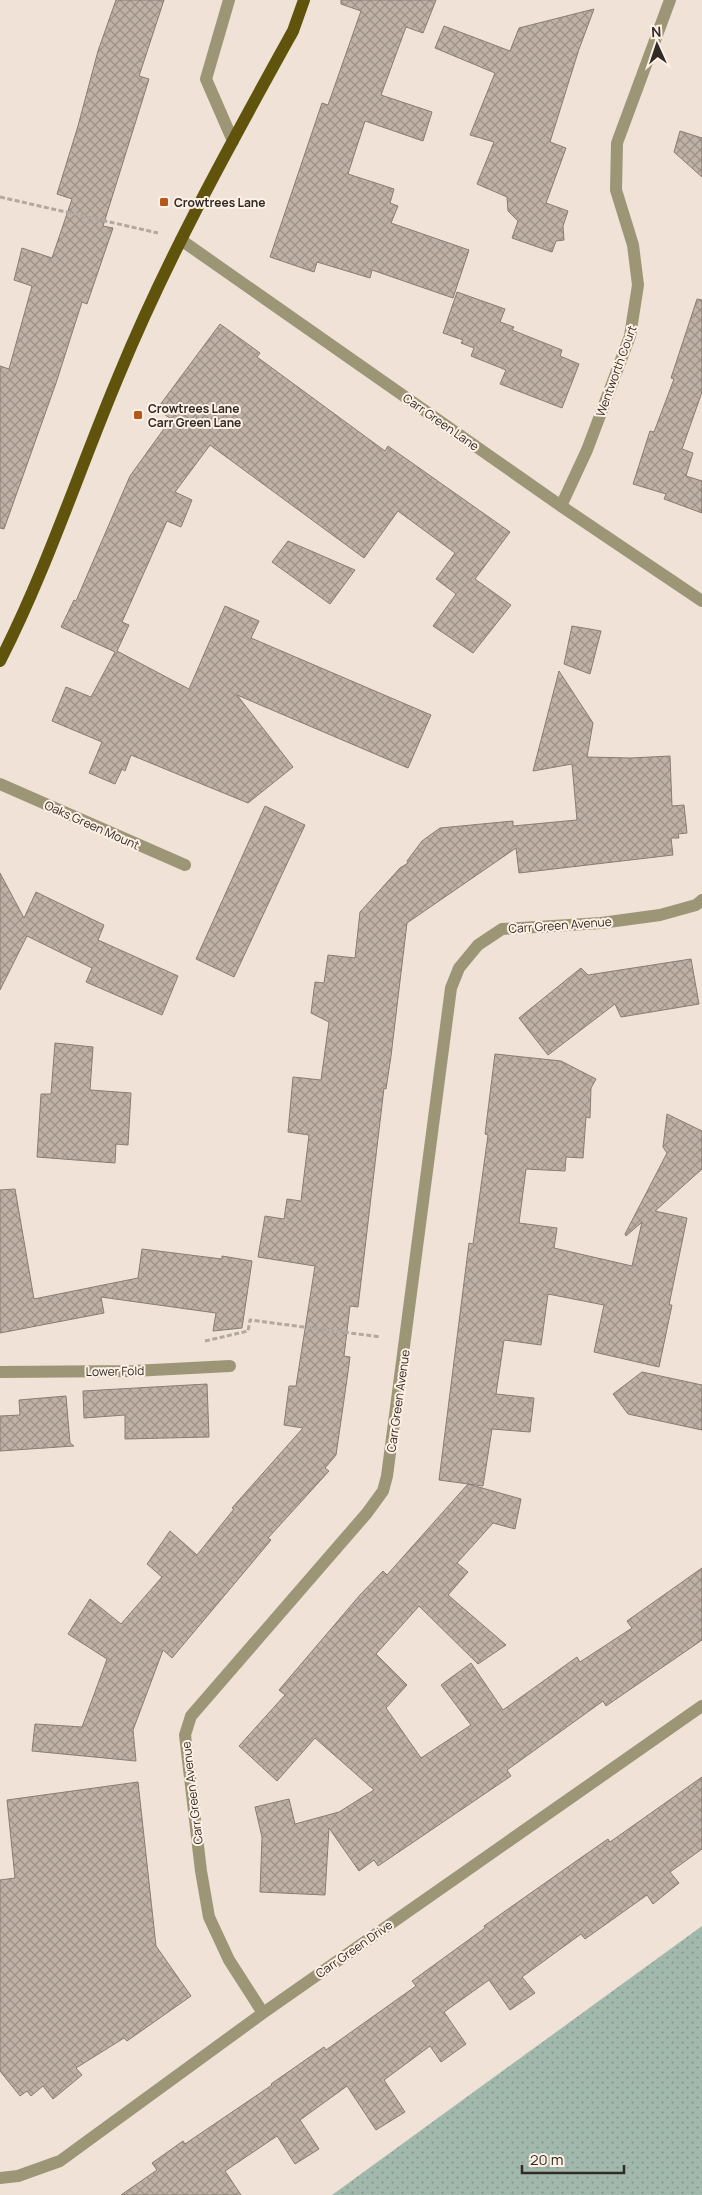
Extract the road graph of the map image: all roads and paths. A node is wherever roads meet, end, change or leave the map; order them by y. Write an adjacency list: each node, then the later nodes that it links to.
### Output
1 (229, 0): 4 (street)
2 (304, 0): 4 (main road)
3 (670, 0): 7 (street, Wentworth Court)
4 (233, 141): 6 (main road)
5 (0, 197): 6 (path)
6 (181, 240): 7 (street, Carr Green Lane); 9 (main road)
7 (561, 506): 8 (street, Carr Green Lane)
8 (702, 601)
9 (0, 661)
10 (0, 784): 11 (street, Oaks Green Mount)
11 (185, 865)
12 (702, 900): 13 (street, Carr Green Avenue)
13 (406, 1340): 15 (path); 18 (street, Carr Green Avenue)
14 (230, 1366): 15 (street, Lower Fold)
15 (190, 1369): 16 (street, Lower Fold)
16 (0, 1372)
17 (702, 1706): 18 (street, Carr Green Drive)
18 (263, 2013): 19 (street, Carr Green Drive)
19 (0, 2178)

